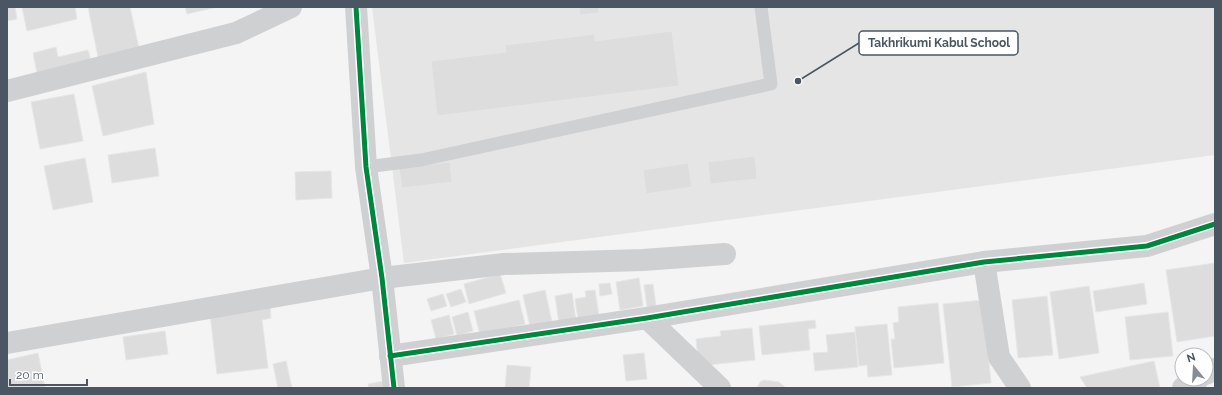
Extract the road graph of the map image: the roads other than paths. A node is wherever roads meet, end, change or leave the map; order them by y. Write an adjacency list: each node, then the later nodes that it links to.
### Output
1 (291, 7): 4 (street)
2 (356, 7): 5 (street)
3 (761, 7): 5 (lane)
4 (7, 91)
5 (366, 167): 9 (street)
6 (1215, 224): 8 (street)
7 (725, 254): 9 (street)
8 (984, 262): 10 (street); 15 (street)
9 (382, 278): 11 (street); 12 (street)
10 (648, 318): 12 (street); 14 (street)
11 (7, 344)
12 (390, 356): 13 (street)
13 (394, 388)
14 (720, 388)
15 (1020, 388)

